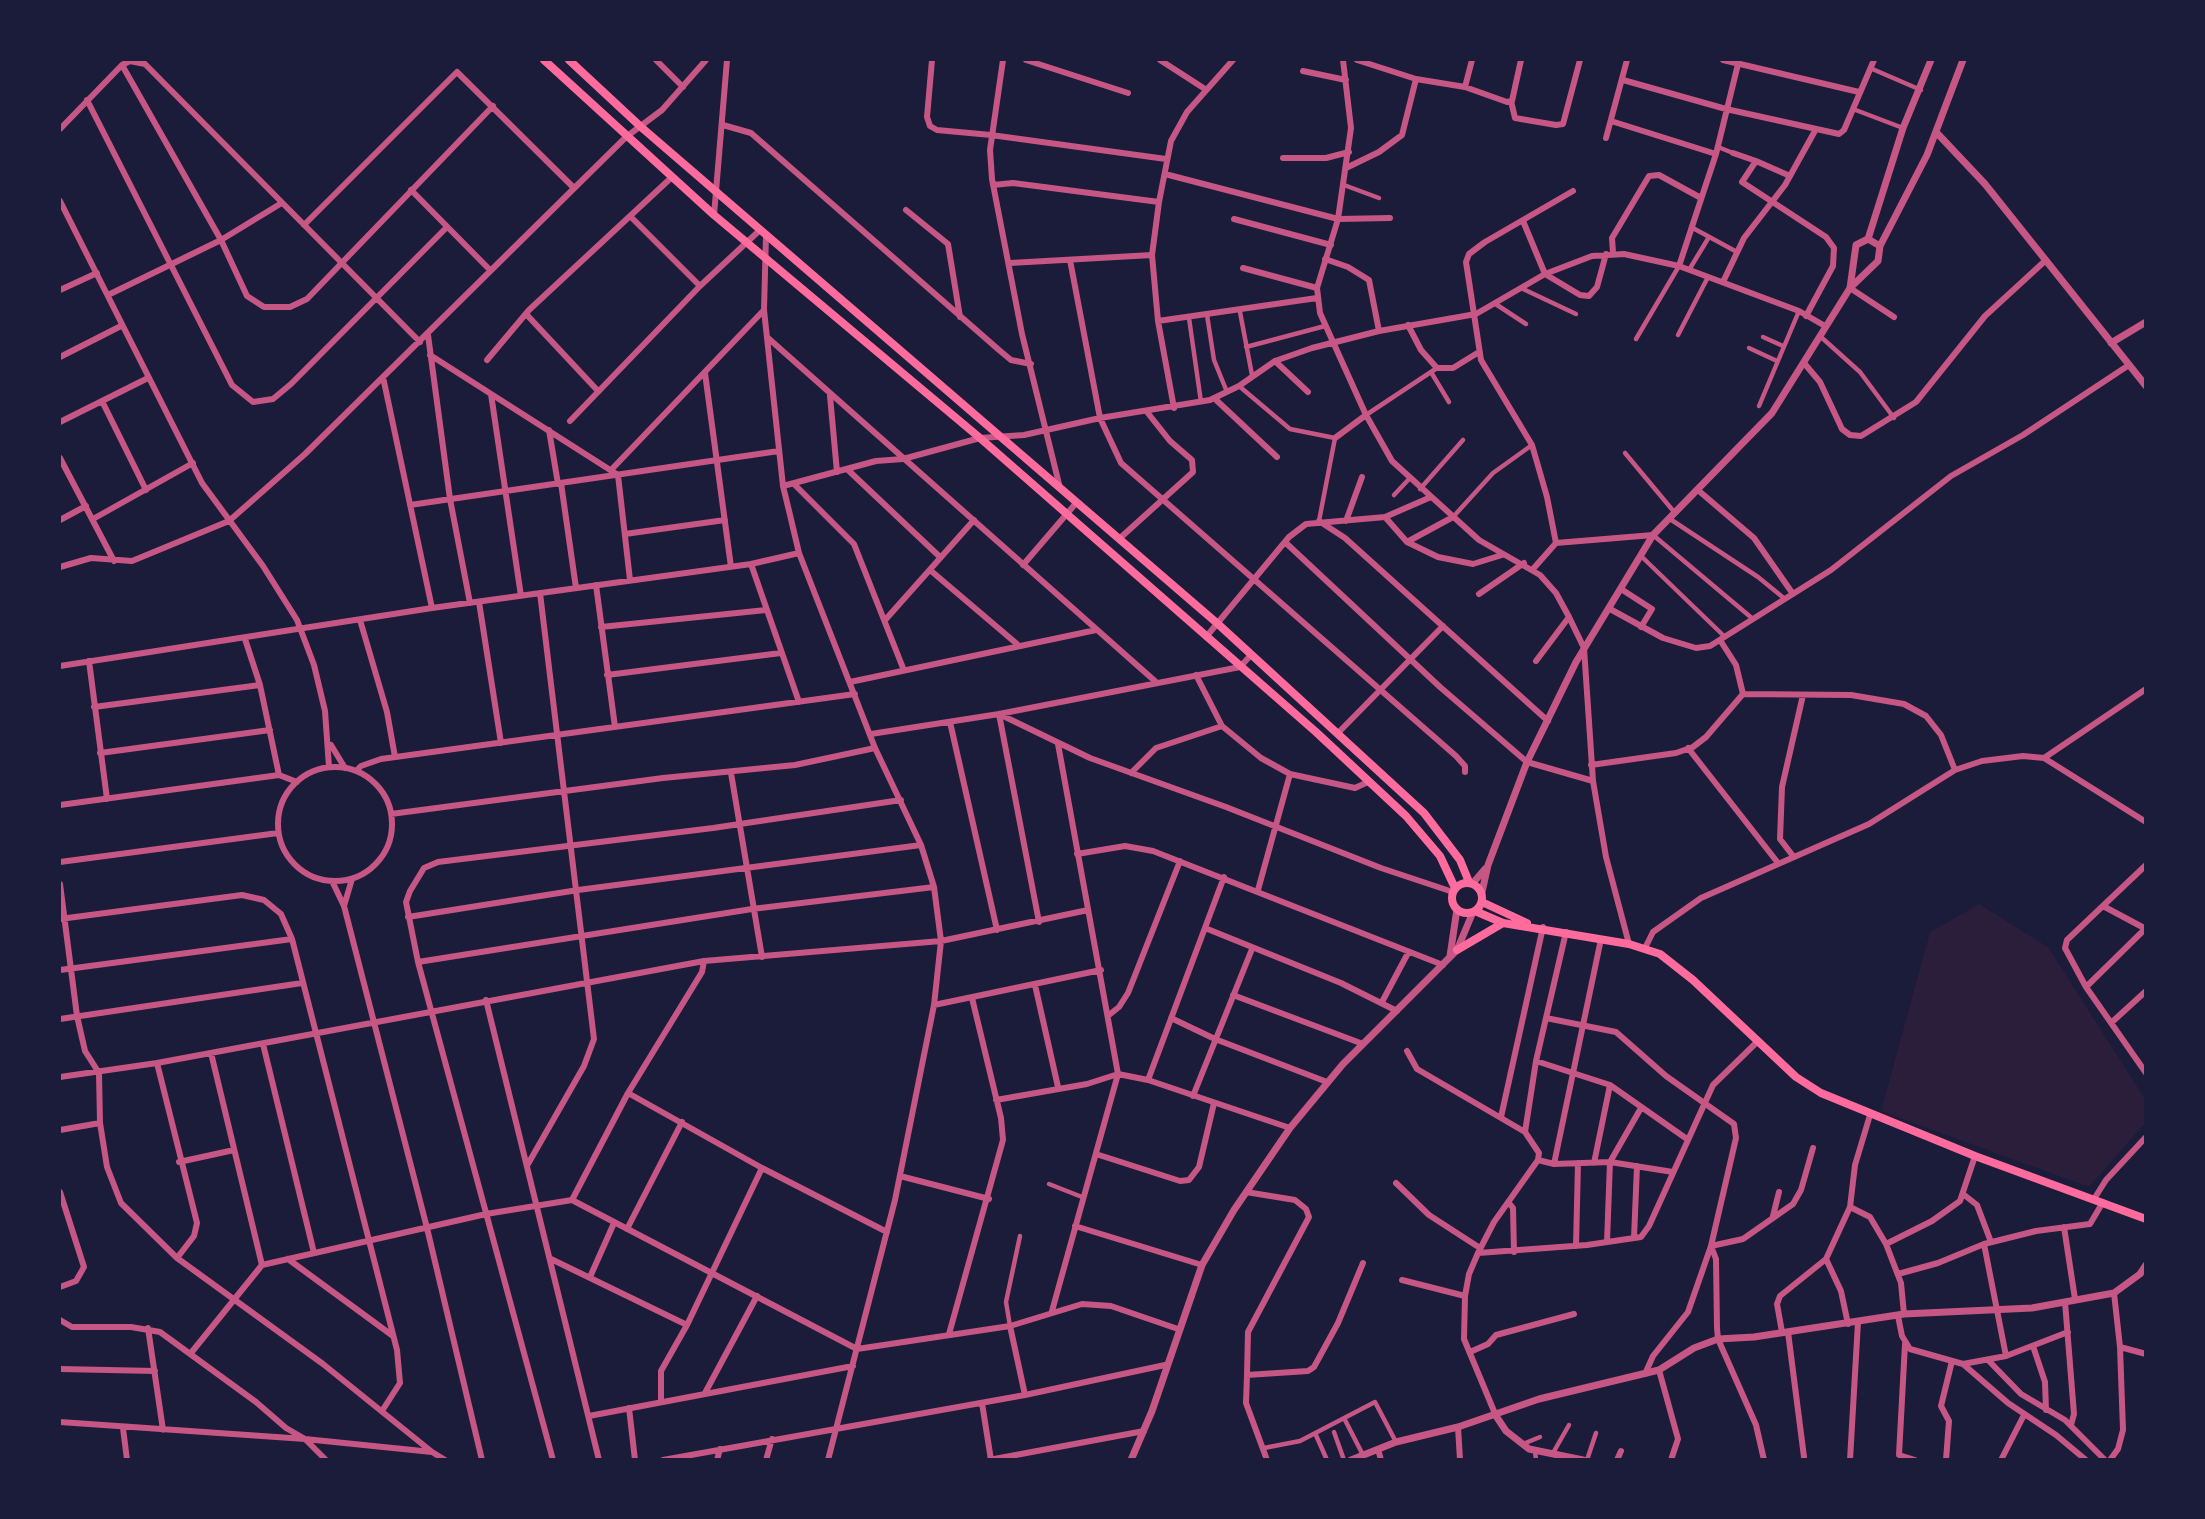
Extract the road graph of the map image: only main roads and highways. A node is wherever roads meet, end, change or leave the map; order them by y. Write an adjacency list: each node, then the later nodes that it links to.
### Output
1 (544, 60): 4 (main road)
2 (569, 60): 3 (main road)
3 (1471, 883): 4 (main road); 5 (main road)
4 (1454, 890): 6 (main road)
5 (1482, 897): 6 (main road); 8 (main road)
6 (1474, 912): 7 (main road)
7 (1503, 923): 8 (main road); 9 (main road)
8 (1529, 925): 10 (main road)
9 (1453, 953)
10 (2146, 1219)

